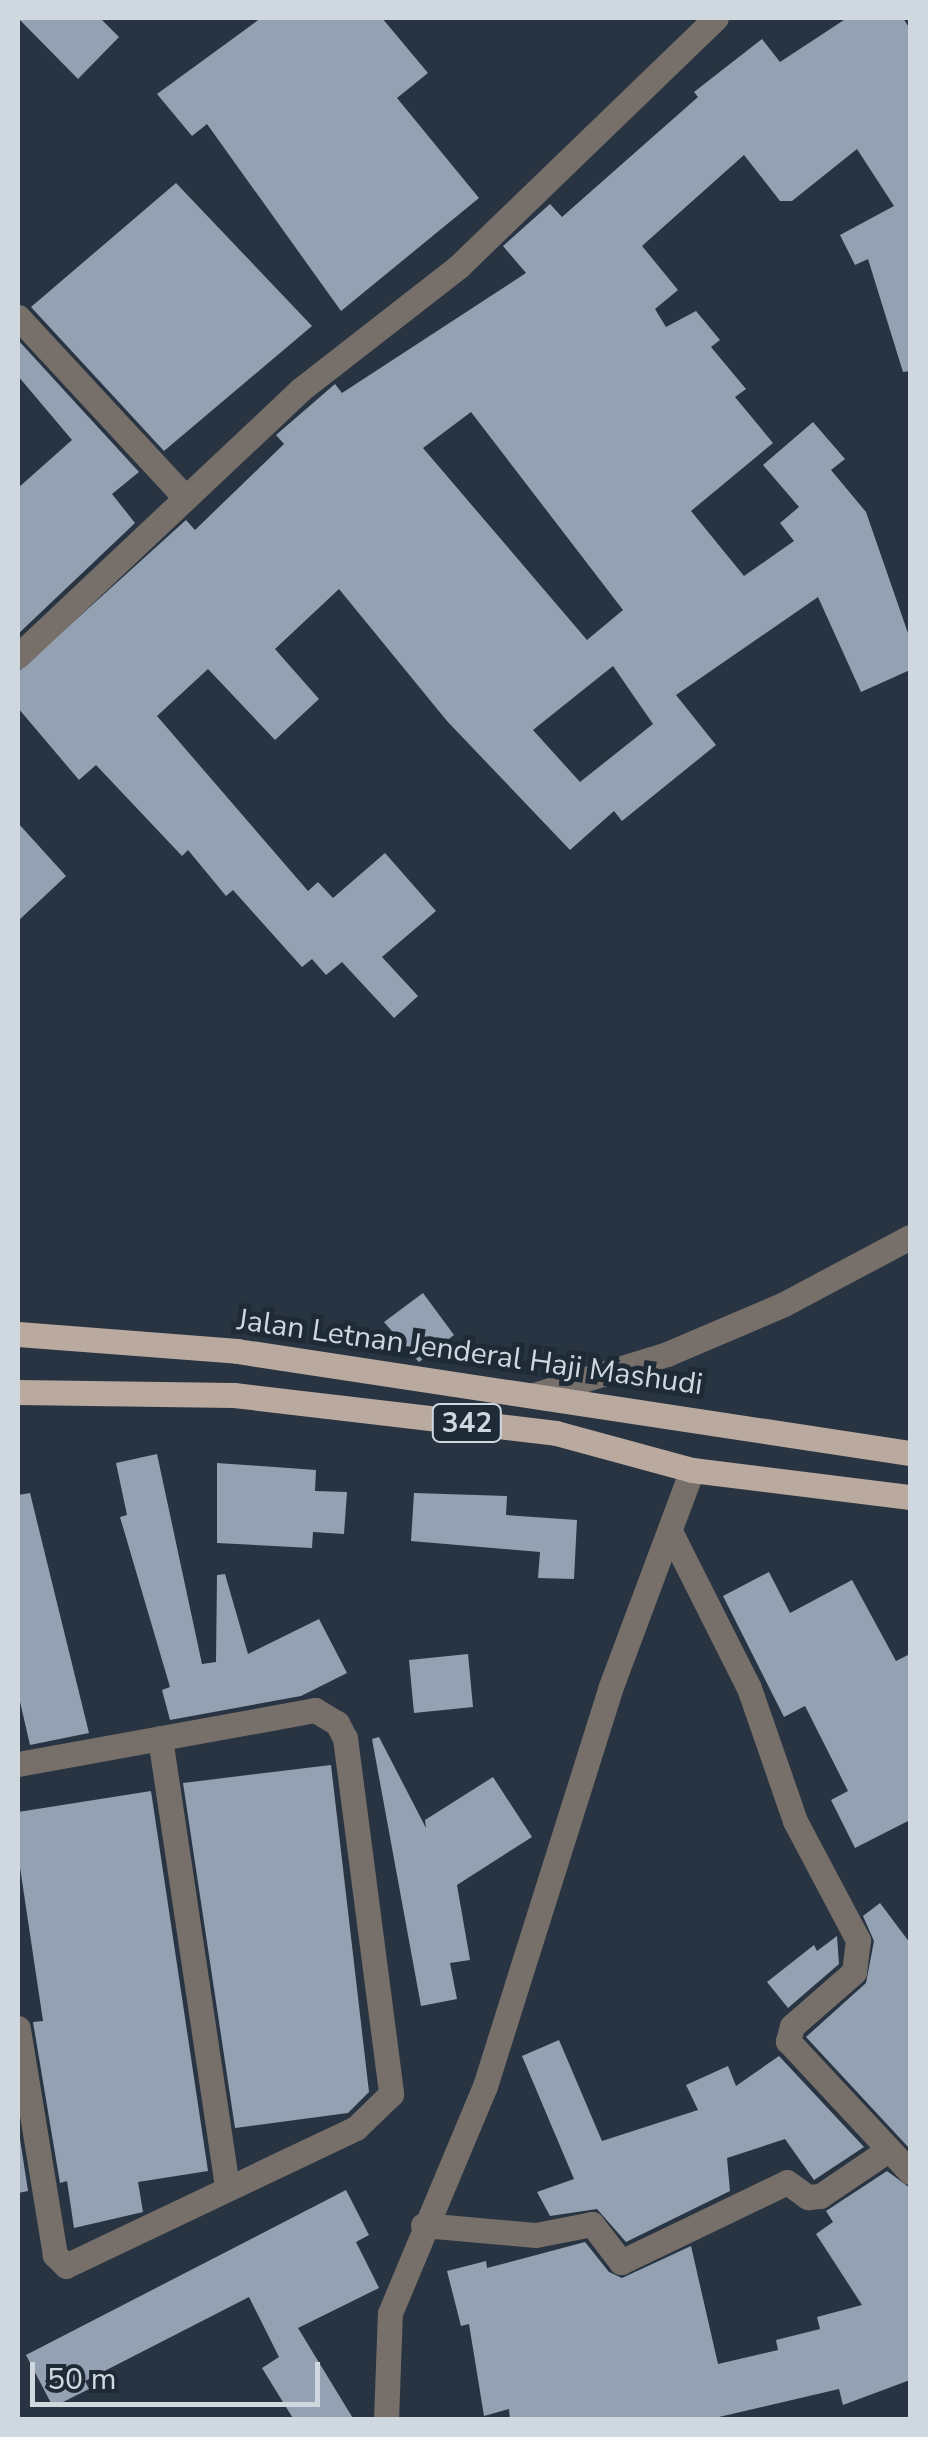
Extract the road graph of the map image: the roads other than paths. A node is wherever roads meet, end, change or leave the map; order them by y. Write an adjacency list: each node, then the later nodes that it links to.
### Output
1 (716, 18): 3 (street)
2 (18, 316): 3 (street)
3 (182, 494): 4 (street)
4 (18, 656)
5 (910, 1237): 8 (street)
6 (18, 1334): 8 (main road, Jalan Letnan Jenderal Haji Mashudi / 342)
7 (18, 1392): 10 (main road, 342)
8 (534, 1395): 9 (main road, Jalan Letnan Jenderal Haji Mashudi / 342)
9 (910, 1453)
10 (692, 1470): 11 (main road, 342); 12 (street)
11 (910, 1497)
12 (672, 1534): 16 (street); 19 (street)
13 (160, 1738): 14 (street); 18 (street); 18 (street)
14 (18, 1764)
15 (18, 2028): 18 (street)
16 (888, 2150): 17 (street); 19 (street)
17 (910, 2172)
18 (227, 2187)
19 (423, 2225): 20 (street)
20 (386, 2420)

